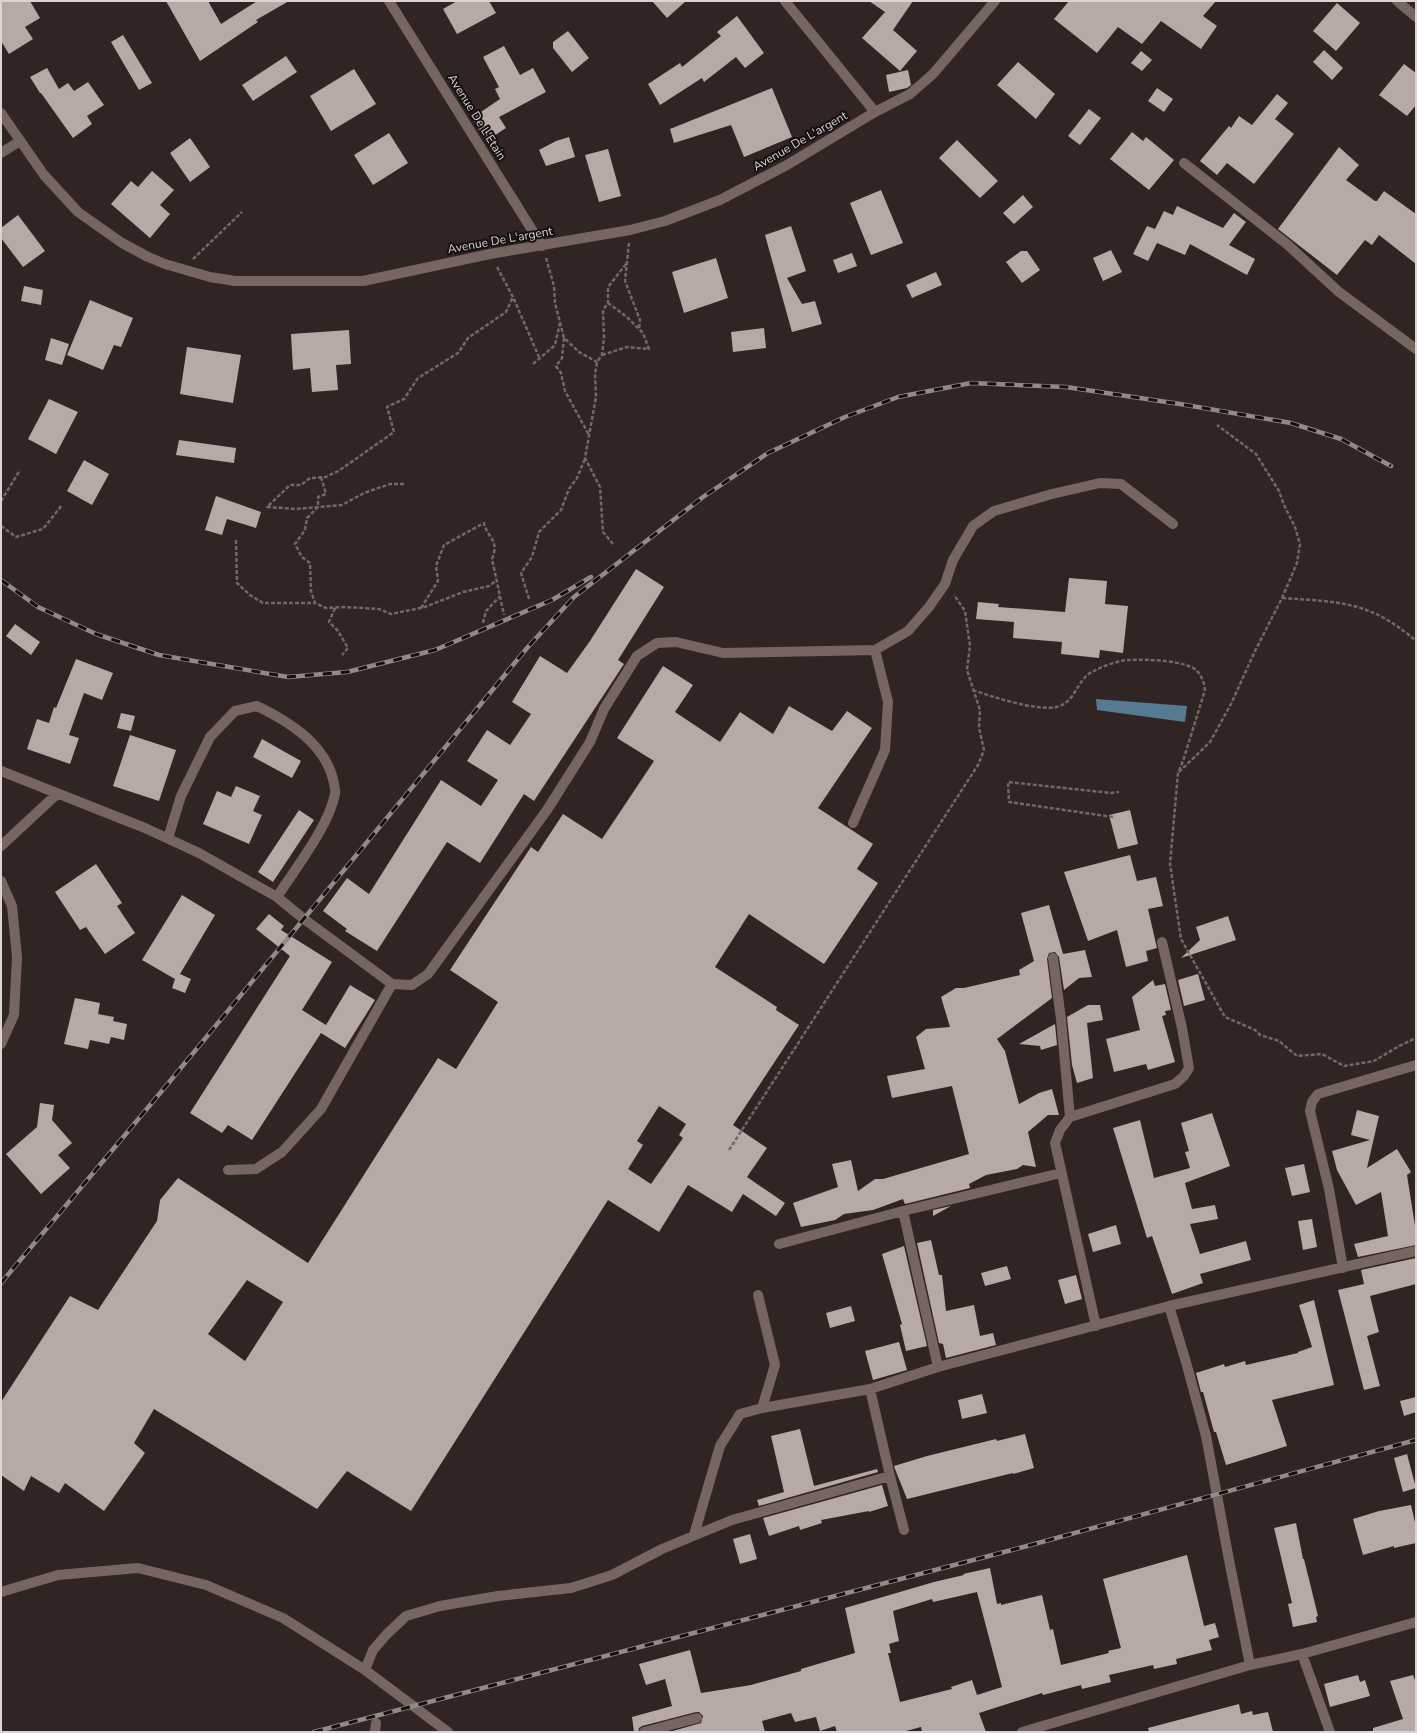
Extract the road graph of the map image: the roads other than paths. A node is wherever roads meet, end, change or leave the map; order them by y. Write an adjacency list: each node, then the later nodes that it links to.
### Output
1 (389, 1): 11 (street, Avenue De L'Etain)
2 (785, 1): 6 (street)
3 (995, 1): 6 (street, Avenue De L'argent)
4 (1397, 1): 5 (street)
5 (1416, 17)
6 (875, 112): 11 (street, Avenue De L'argent)
7 (1, 114): 8 (street, Avenue De L'argent)
8 (20, 141): 9 (street); 11 (street, Avenue De L'argent)
9 (1, 153)
10 (1184, 163): 12 (street)
11 (542, 246)
12 (1416, 349)
13 (1173, 524): 14 (street)
14 (875, 650): 17 (street); 24 (street)
15 (1, 771): 16 (street)
16 (57, 794): 18 (street); 19 (street)
17 (853, 823)
18 (168, 838): 21 (street); 21 (street)
19 (1, 846)
20 (1, 881): 25 (street)
21 (277, 897): 24 (street)
22 (1162, 942): 27 (street)
23 (1053, 958): 27 (street)
24 (392, 984): 28 (street)
25 (1, 1044)
26 (1416, 1065): 33 (street)
27 (1070, 1117): 29 (street)
28 (228, 1170)
29 (1061, 1172): 30 (street); 36 (street)
30 (903, 1211): 31 (street); 37 (street)
31 (779, 1244)
32 (1416, 1251): 33 (street)
33 (1342, 1268): 35 (street)
34 (758, 1294): 39 (street)
35 (1169, 1306): 36 (street); 46 (street)
36 (1096, 1326): 37 (street)
37 (938, 1367): 38 (street)
38 (870, 1389): 39 (street); 40 (street)
39 (762, 1408): 42 (street)
40 (890, 1476): 41 (street); 42 (street)
41 (904, 1530)
42 (694, 1535): 47 (street)
43 (1, 1592): 47 (street)
44 (1416, 1622): 45 (street)
45 (1302, 1654): 46 (street); 52 (street)
46 (1250, 1665): 51 (street)
47 (365, 1670): 49 (street)
48 (697, 1718): 50 (street)
49 (448, 1732)
50 (644, 1732)
51 (1022, 1732)
52 (1330, 1732)

